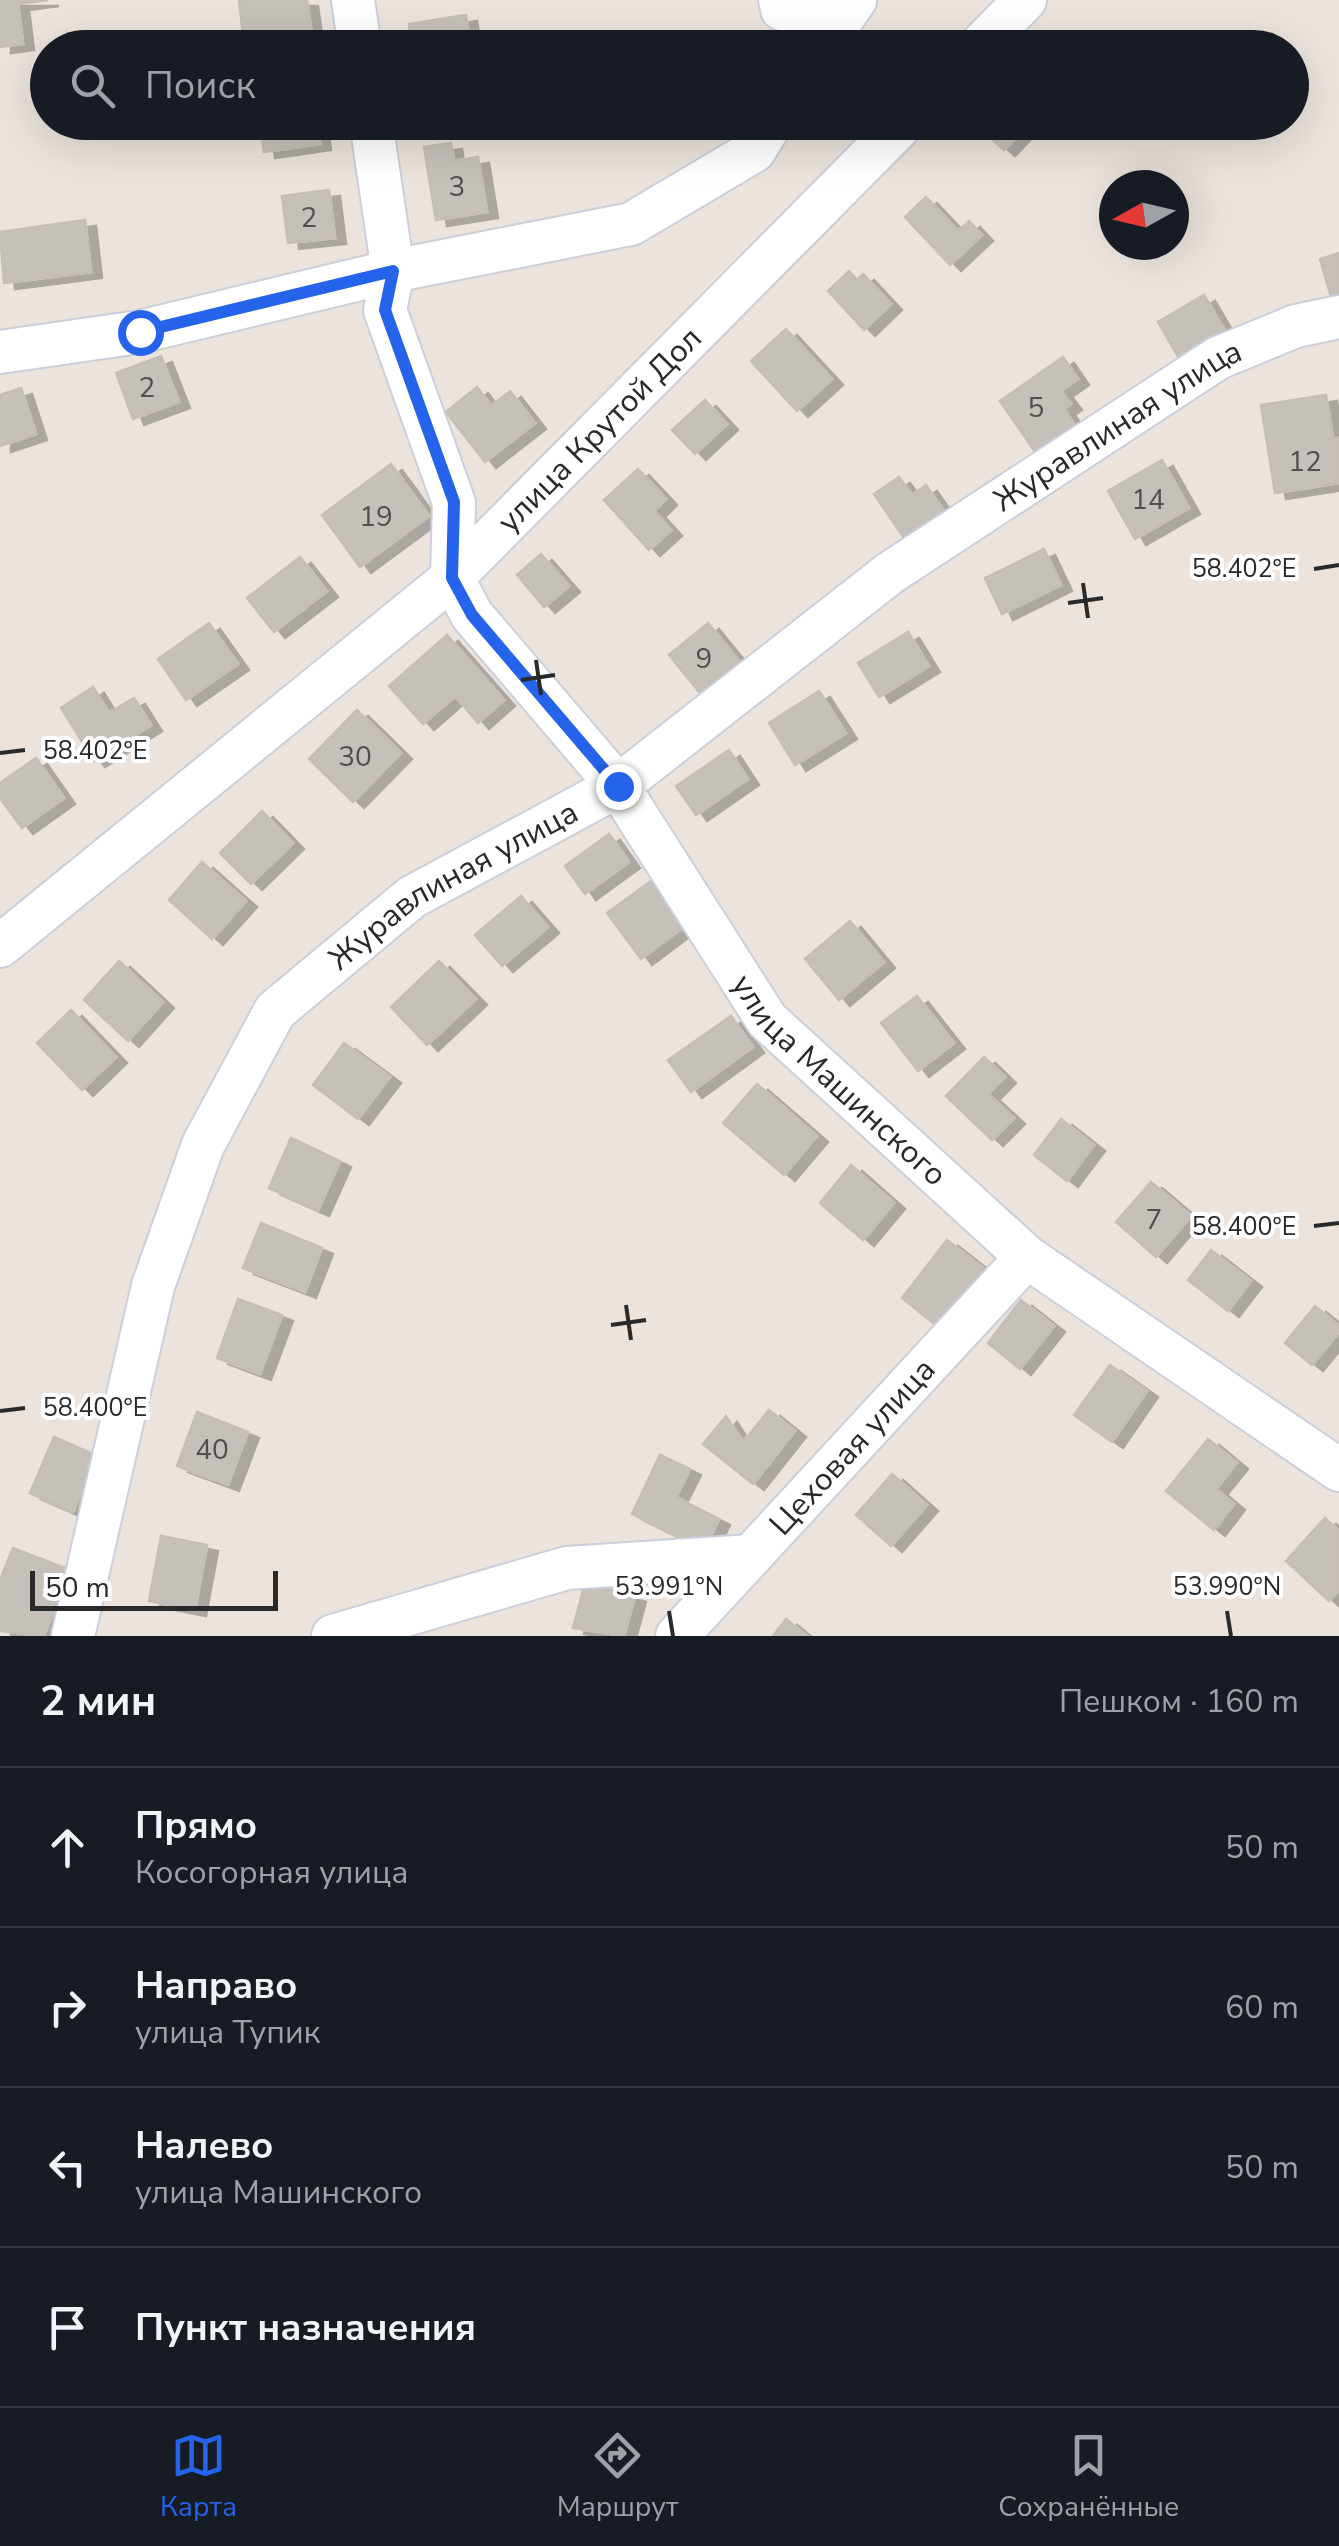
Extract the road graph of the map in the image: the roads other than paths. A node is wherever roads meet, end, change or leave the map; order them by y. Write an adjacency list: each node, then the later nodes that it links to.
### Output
1 (353, 0): 5 (street)
2 (780, 0): 3 (street)
3 (855, 0): 6 (street)
4 (1025, 0): 7 (street)
5 (357, 30)
6 (834, 30)
7 (996, 30)
8 (374, 140): 11 (street)
9 (761, 140): 11 (street)
10 (886, 140): 14 (street, улица Крутой Дол)
11 (393, 271): 13 (street); 14 (street)
12 (1339, 317): 15 (street, Журавлиная улица)
13 (0, 352)
14 (452, 578): 15 (street, улица Машинского); 16 (street, улица Крутой Дол)
15 (618, 786): 17 (street, улица Машинского); 20 (street, Журавлиная улица)
16 (0, 946)
17 (1027, 1257): 18 (street, улица Машинского); 19 (street, Цеховая улица)
18 (1339, 1470)
19 (751, 1556): 21 (street); 22 (street, Цеховая улица)
20 (73, 1636)
21 (332, 1636)
22 (677, 1636)

